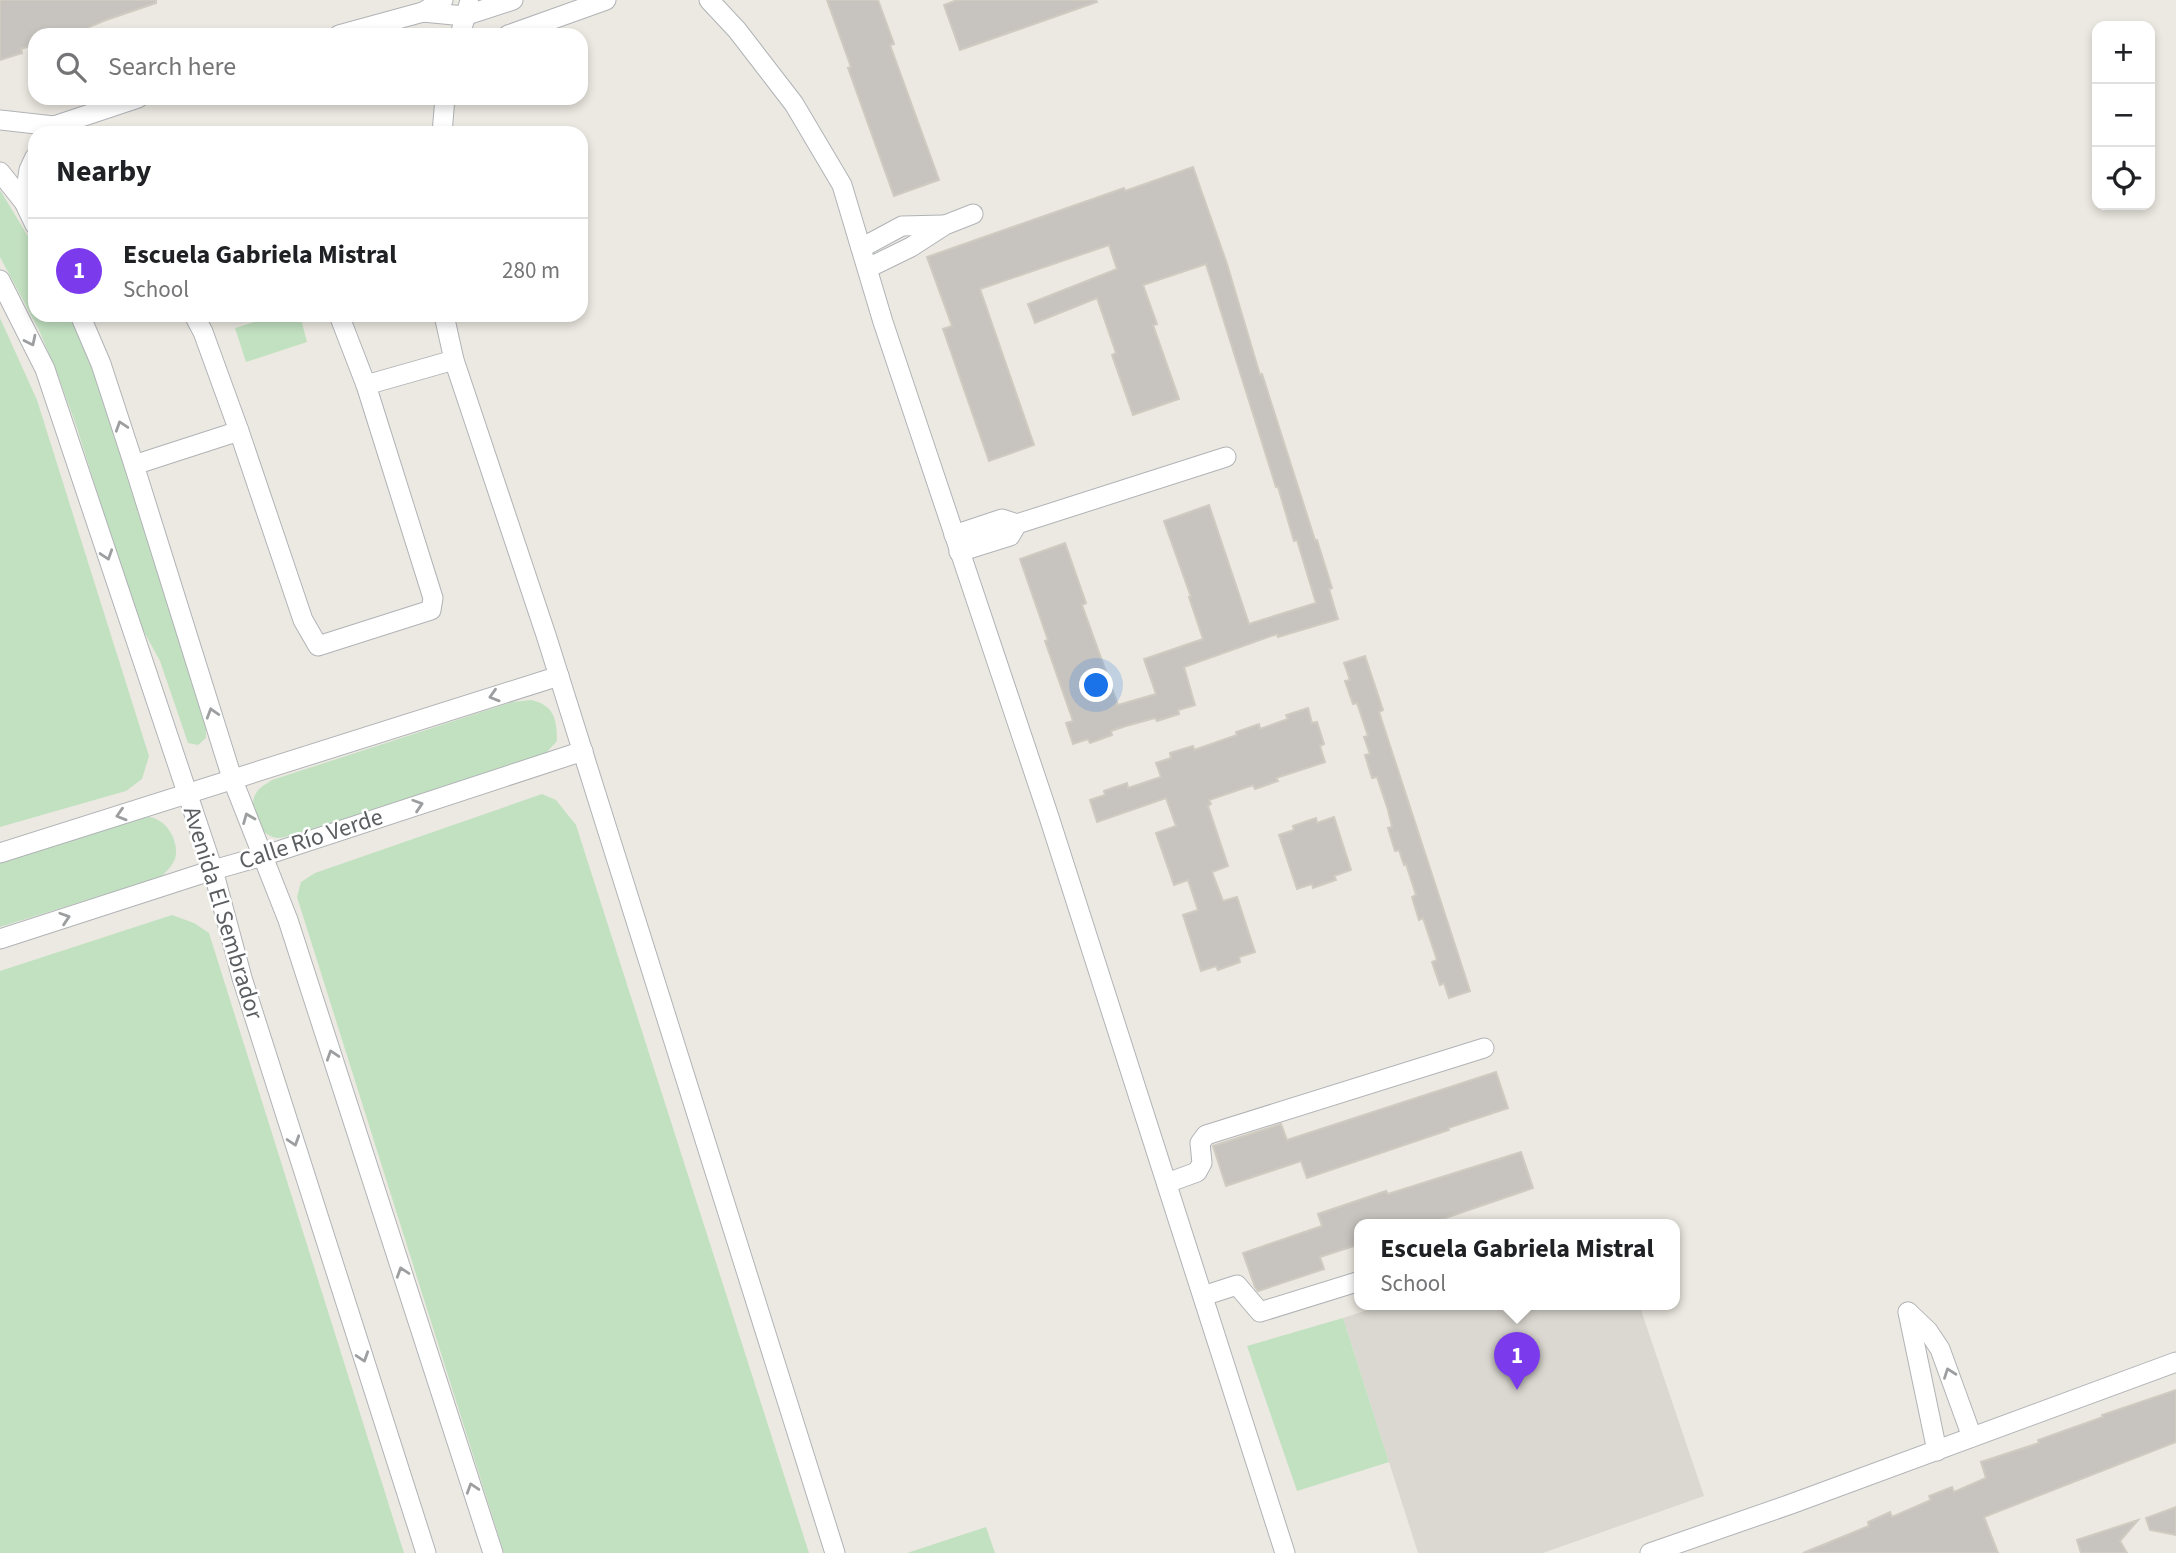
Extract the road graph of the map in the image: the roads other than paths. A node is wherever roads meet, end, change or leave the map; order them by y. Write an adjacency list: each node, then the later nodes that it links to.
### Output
1 (443, 0): 5 (street)
2 (513, 0): 6 (street)
3 (606, 0): 8 (street)
4 (713, 2): 21 (street)
5 (417, 6): 6 (street); 7 (street)
6 (465, 17)
7 (362, 28)
8 (528, 28)
9 (119, 105): 13 (street)
10 (444, 105): 14 (street)
11 (0, 120): 12 (street)
12 (31, 126)
13 (62, 126)
14 (443, 126)
15 (0, 172): 17 (street)
16 (28, 176): 17 (street)
17 (24, 202): 18 (street)
18 (28, 210)
19 (973, 214): 20 (street)
20 (945, 225): 21 (street); 22 (street)
21 (861, 248): 22 (street)
22 (867, 268): 33 (street)
23 (0, 280): 37 (street, Avenida El Sembrador, one-way to 37)
24 (83, 322): 32 (street, Avenida El Sembrador, one-way to 24)
25 (198, 322): 30 (street)
26 (342, 322): 29 (street)
27 (446, 322): 28 (street)
28 (454, 360): 29 (street); 34 (street)
29 (366, 385): 30 (street)
30 (239, 431): 32 (street)
31 (1226, 457): 33 (street)
32 (134, 465): 36 (street, Avenida El Sembrador, one-way to 32)
33 (956, 544): 43 (street)
34 (559, 676): 35 (street); 36 (street, one-way to 36)
35 (583, 751): 39 (street, Calle Río Verde, one-way to 35); 51 (street)
36 (232, 778): 37 (street); 39 (street, Avenida El Sembrador, one-way to 36)
37 (187, 795): 38 (street, one-way to 38); 40 (street, Avenida El Sembrador)
38 (0, 853)
39 (264, 856): 40 (street, Calle Río Verde); 50 (street, Avenida El Sembrador, one-way to 39)
40 (213, 870): 41 (street, Calle Río Verde, one-way to 40); 49 (street, Avenida El Sembrador, one-way to 49)
41 (0, 940)
42 (1484, 1048): 43 (street)
43 (1167, 1183): 45 (street)
44 (1354, 1283): 45 (street)
45 (1203, 1296): 52 (street)
46 (2176, 1362): 47 (street)
47 (1972, 1437): 48 (street); 48 (street, one-way to 48)
48 (1937, 1451): 53 (street)
49 (426, 1553)
50 (493, 1553)
51 (835, 1553)
52 (1285, 1553)
53 (1650, 1553)

